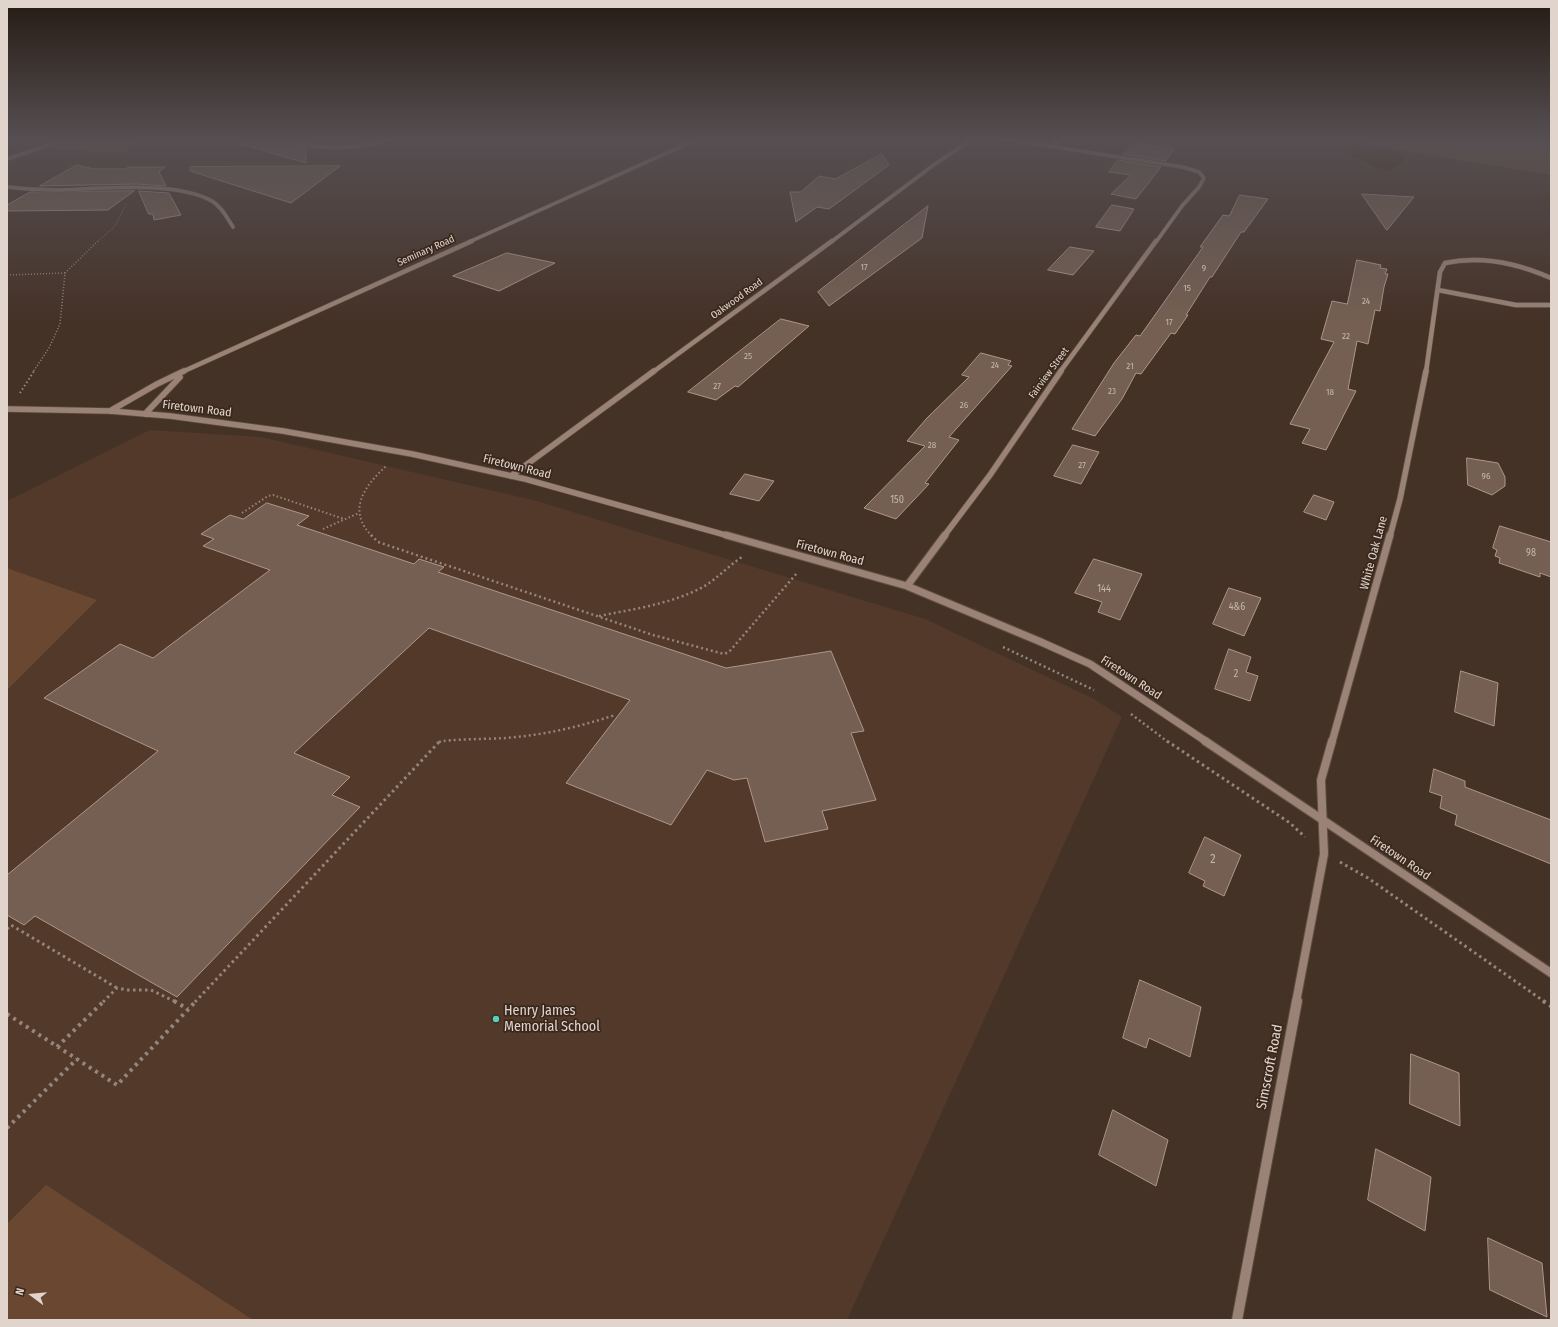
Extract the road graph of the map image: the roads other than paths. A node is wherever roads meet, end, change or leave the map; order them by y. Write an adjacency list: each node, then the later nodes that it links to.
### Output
1 (206, 200): 5 (street)
2 (562, 200): 9 (street, Seminary Road)
3 (888, 200): 13 (street, Oakwood Road)
4 (1187, 200): 14 (street, Fairview Street)
5 (233, 227)
6 (1551, 278): 7 (street, White Oak Lane)
7 (1438, 290): 8 (street); 15 (street, White Oak Lane)
8 (1551, 305)
9 (183, 374): 11 (street, Seminary Road); 12 (street, Seminary Road)
10 (7, 409): 11 (street, Firetown Road)
11 (110, 411): 12 (street, Firetown Road)
12 (145, 414): 13 (street, Firetown Road)
13 (511, 476): 14 (street, Firetown Road)
14 (907, 586): 15 (street, Firetown Road)
15 (1322, 818): 16 (street, Firetown Road); 17 (street, Simscroft Road)
16 (1551, 973)
17 (1237, 1320)

